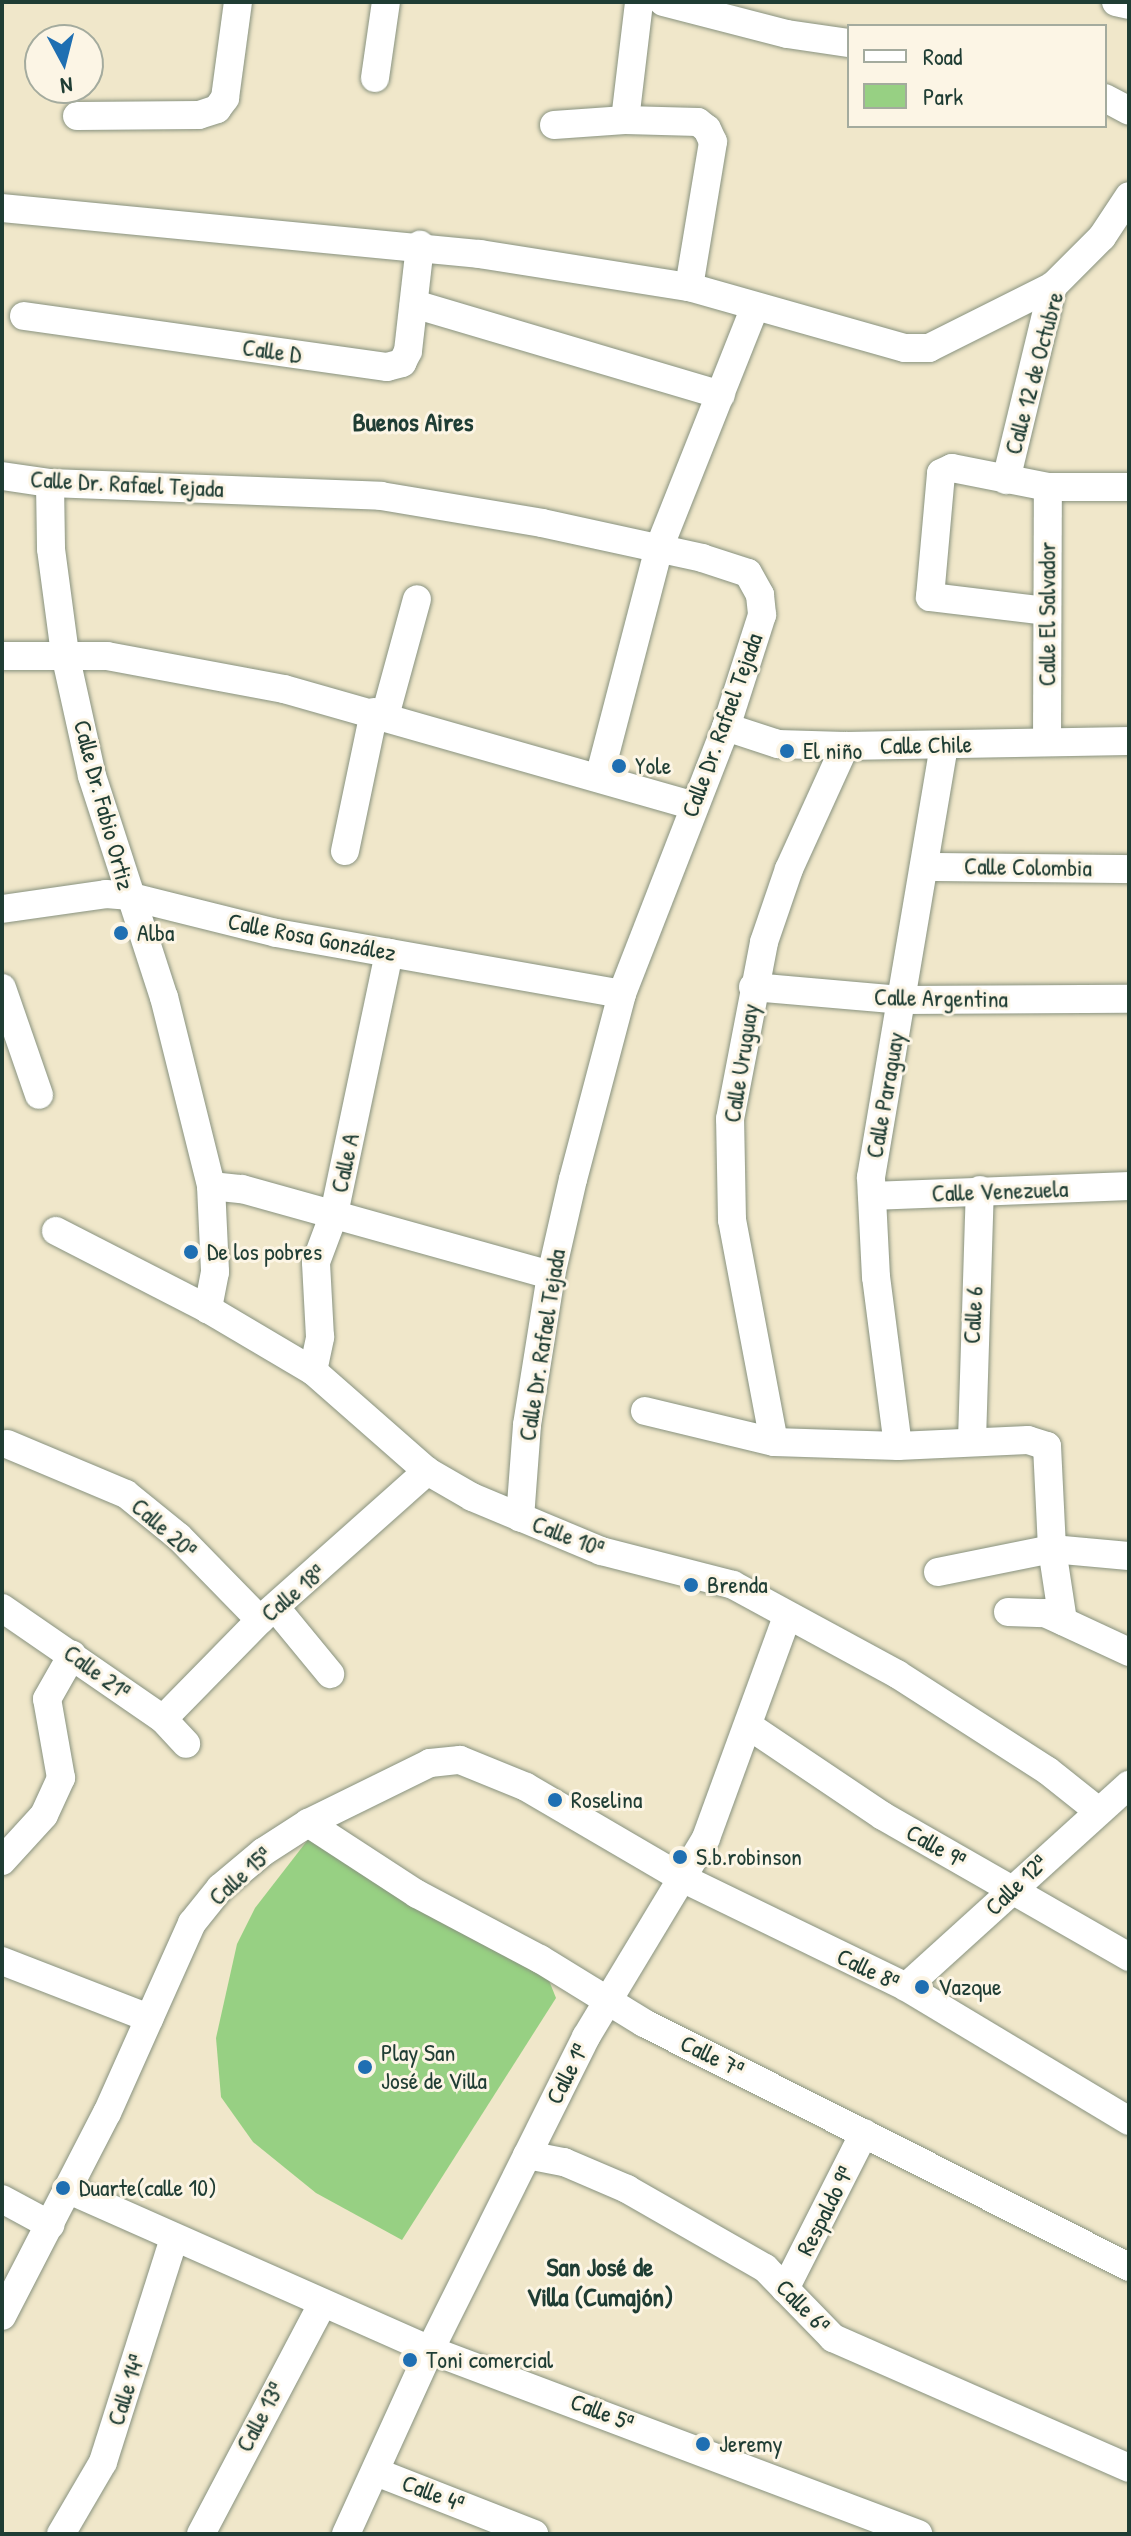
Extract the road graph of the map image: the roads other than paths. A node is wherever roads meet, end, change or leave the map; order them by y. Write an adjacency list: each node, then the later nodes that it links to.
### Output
1 (238, 2): 11 (street)
2 (386, 2): 8 (street)
3 (639, 2): 12 (street)
4 (663, 2): 7 (street)
5 (1116, 2): 6 (street)
6 (1129, 5)
7 (847, 43)
8 (375, 78)
9 (1107, 99): 10 (street)
10 (1129, 111)
11 (77, 116)
12 (625, 120): 13 (street); 19 (street)
13 (554, 125)
14 (1129, 196): 16 (street, Calle 12 de Octubre)
15 (2, 208): 17 (street)
16 (1116, 235): 18 (street, Calle 12 de Octubre)
17 (420, 245): 19 (street); 20 (street, Calle D)
18 (1053, 286): 21 (street); 25 (street, Calle 12 de Octubre)
19 (689, 287): 21 (street)
20 (414, 304): 22 (street, Calle D); 23 (street)
21 (755, 307): 23 (street)
22 (24, 316)
23 (721, 395): 29 (street)
24 (2, 476): 26 (street, Calle Dr. Rafael Tejada)
25 (1006, 480): 27 (street); 31 (street)
26 (50, 483): 29 (street, Calle Dr. Rafael Tejada); 32 (street, Calle Dr. Fabio Ortiz)
27 (1048, 487): 28 (street); 31 (street, Calle El Salvador)
28 (1129, 487)
29 (659, 548): 35 (street, Calle Dr. Rafael Tejada); 40 (street)
30 (417, 599): 34 (street)
31 (1046, 611): 37 (street, Calle El Salvador)
32 (65, 654): 33 (street); 34 (street); 45 (street, Calle Dr. Fabio Ortiz)
33 (2, 656)
34 (380, 714): 40 (street); 42 (street)
35 (726, 727): 38 (street, Calle Chile); 41 (street, Calle Dr. Rafael Tejada)
36 (1129, 741): 37 (street, Calle Chile)
37 (1047, 742): 39 (street, Calle Chile)
38 (845, 746): 39 (street, Calle Chile); 48 (street, Calle Uruguay)
39 (944, 746): 43 (street, Calle Paraguay)
40 (599, 778): 41 (street)
41 (694, 806): 50 (street, Calle Dr. Rafael Tejada)
42 (345, 851)
43 (927, 867): 44 (street, Calle Colombia); 52 (street, Calle Paraguay)
44 (1129, 869)
45 (128, 896): 46 (street, Calle Rosa González); 47 (street, Calle Rosa González); 54 (street, Calle Dr. Fabio Ortiz)
46 (2, 909)
47 (389, 953): 50 (street, Calle Rosa González); 58 (street, Calle A)
48 (753, 987): 52 (street, Calle Argentina); 65 (street, Calle Uruguay)
49 (2, 988): 53 (street)
50 (622, 994): 60 (street, Calle Dr. Rafael Tejada)
51 (1129, 999): 52 (street, Calle Argentina)
52 (903, 1000): 57 (street, Calle Paraguay)
53 (39, 1095)
54 (211, 1186): 58 (street); 61 (street, Calle Dr. Fabio Ortiz)
55 (1129, 1186): 56 (street, Calle Venezuela)
56 (980, 1190): 57 (street, Calle Venezuela); 64 (street, Calle 6)
57 (872, 1196): 67 (street, Calle Paraguay)
58 (334, 1214): 60 (street); 62 (street, Calle A)
59 (56, 1231): 61 (street, Calle 10ª)
60 (551, 1275): 69 (street, Calle Dr. Rafael Tejada)
61 (208, 1309): 62 (street, Calle 10ª)
62 (313, 1371): 68 (street, Calle 10ª)
63 (645, 1411): 65 (street)
64 (972, 1440): 67 (street); 70 (street)
65 (774, 1442): 67 (street)
66 (7, 1444): 75 (street, Calle 20ª)
67 (898, 1446)
68 (427, 1471): 69 (street, Calle 10ª); 75 (street, Calle 18ª)
69 (520, 1518): 76 (street, Calle 10ª)
70 (1052, 1549): 71 (street); 72 (street); 77 (street)
71 (1129, 1556)
72 (938, 1572)
73 (2, 1608): 79 (street, Calle 21ª)
74 (1008, 1612): 77 (street)
75 (268, 1613): 80 (street, Calle 20ª); 81 (street, Calle 18ª)
76 (787, 1617): 82 (street, Calle 1ª); 85 (street, Calle 10ª)
77 (1063, 1621): 78 (street)
78 (1129, 1652)
79 (72, 1655): 81 (street, Calle 21ª); 87 (street)
80 (330, 1674)
81 (163, 1719): 83 (street, Calle 21ª)
82 (749, 1726): 88 (street, Calle 1ª); 89 (street, Calle 9ª)
83 (186, 1744)
84 (1129, 1785): 85 (street, Calle 12ª)
85 (1097, 1810): 89 (street, Calle 12ª)
86 (308, 1823): 88 (street, Calle 15ª); 93 (street, Calle 7ª); 94 (street, Calle 15ª)
87 (2, 1861)
88 (682, 1878): 92 (street, Calle 8ª); 93 (street, Calle 1ª)
89 (1009, 1889): 90 (street, Calle 9ª); 92 (street, Calle 12ª)
90 (1129, 1957)
91 (2, 1961): 94 (street)
92 (906, 1987): 95 (street, Calle 8ª)
93 (610, 2001): 96 (street, Calle 7ª); 97 (street, Calle 1ª)
94 (149, 2018): 98 (street, Calle 15ª)
95 (1129, 2121)
96 (864, 2133): 102 (street, Calle 7ª); 104 (street, Respaldo 9ª)
97 (527, 2155): 104 (street, Calle 6ª); 107 (street, Calle 1ª)
98 (69, 2190): 100 (street, Calle 15ª); 101 (street, Calle 5ª)
99 (2, 2199): 100 (street)
100 (50, 2225): 103 (street, Calle 15ª)
101 (174, 2238): 105 (street, Calle 5ª); 110 (street, Calle 14ª)
102 (1129, 2267)
103 (11, 2276): 106 (street, Calle 15ª)
104 (785, 2289): 108 (street, Calle 6ª)
105 (323, 2303): 107 (street, Calle 5ª); 111 (street, Calle 13ª)
106 (2, 2316)
107 (430, 2350): 109 (street, Calle 1ª); 114 (street, Calle 5ª)
108 (1129, 2468)
109 (376, 2472): 112 (street, Calle 1ª); 113 (street, Calle 4ª)
110 (61, 2534)
111 (201, 2534)
112 (346, 2534)
113 (534, 2534)
114 (918, 2534)

